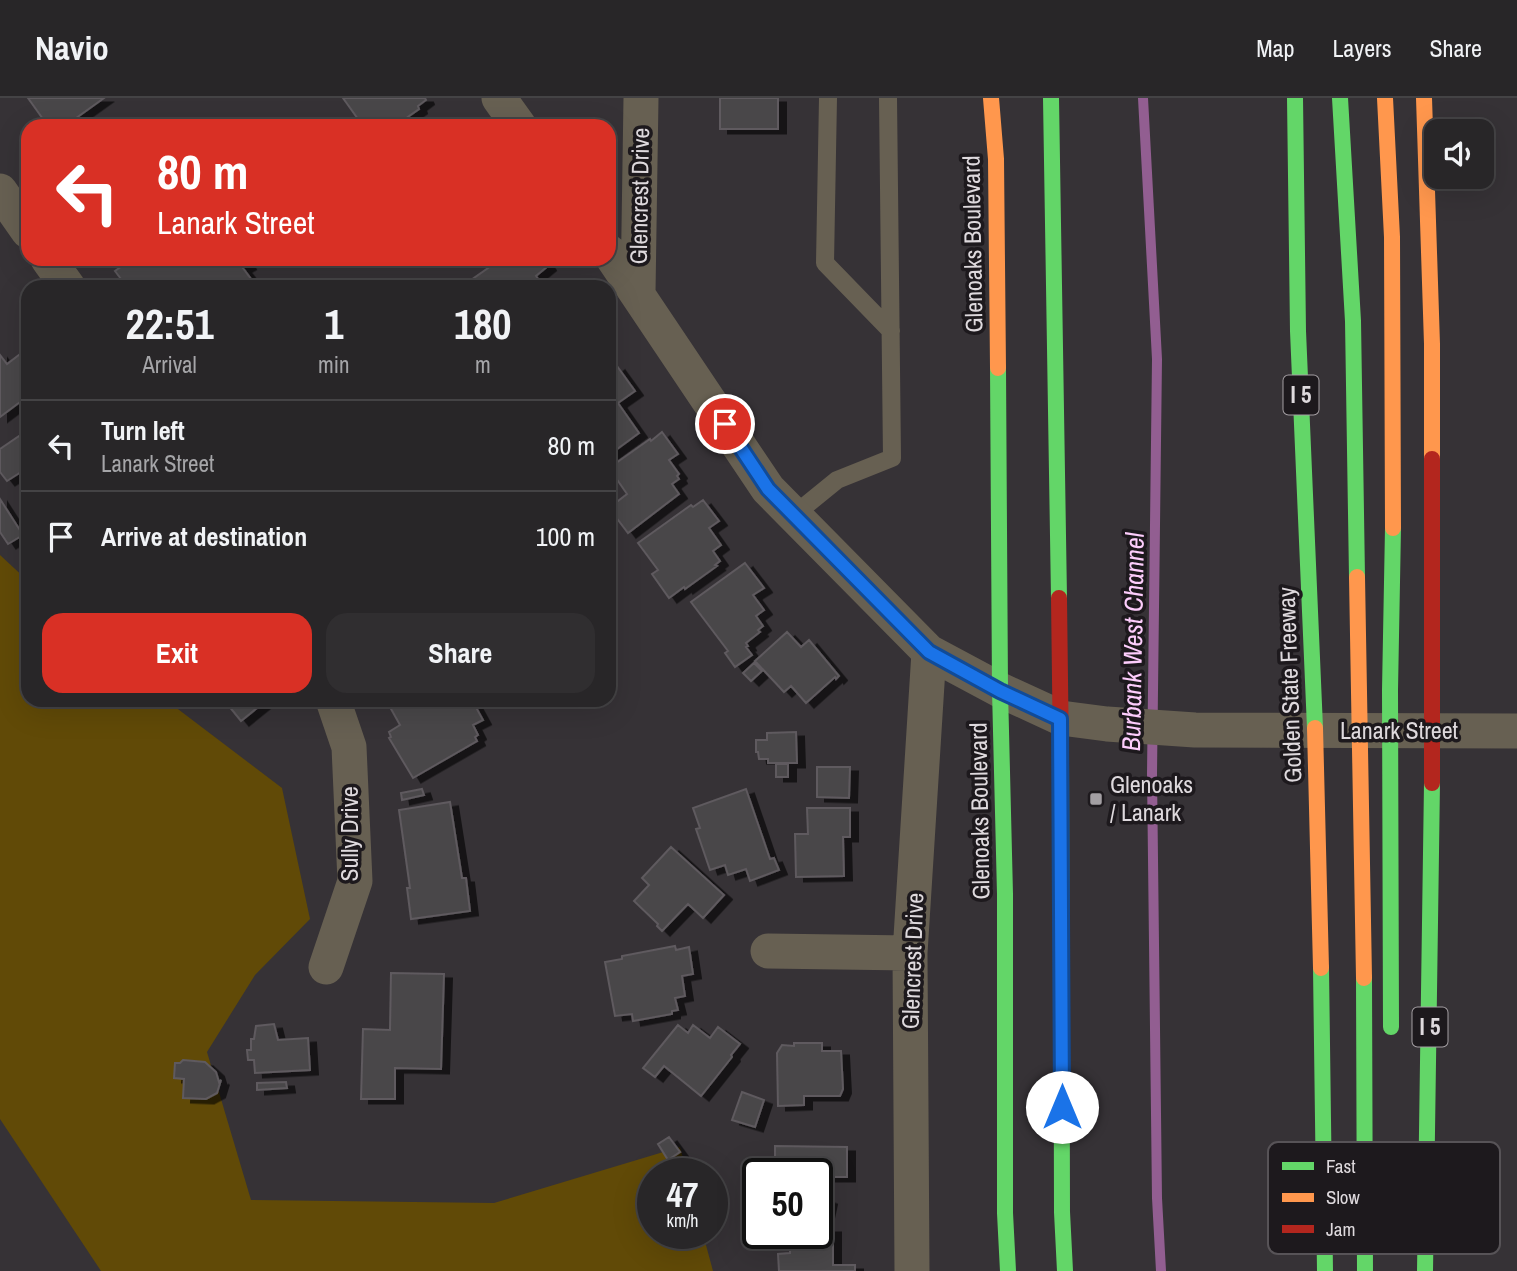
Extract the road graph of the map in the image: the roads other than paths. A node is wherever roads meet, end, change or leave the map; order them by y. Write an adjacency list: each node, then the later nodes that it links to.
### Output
1 (499, 98): 11 (street)
2 (641, 98): 15 (street, Glencrest Drive)
3 (828, 98): 16 (lane)
4 (888, 98): 16 (lane)
5 (991, 98): 19 (main road, Glenoaks Boulevard)
6 (1051, 98): 21 (main road)
7 (1295, 98): 27 (main road, Golden State Freeway / I 5)
8 (1340, 98): 28 (main road)
9 (1385, 98): 26 (main road)
10 (1424, 98): 29 (main road, I 5)
11 (514, 119)
12 (0, 191): 13 (street)
13 (21, 221)
14 (616, 262): 15 (street, Lanark Street)
15 (638, 293): 17 (street, Lanark Street)
16 (891, 331): 17 (lane)
17 (794, 515): 18 (street, Lanark Street)
18 (929, 652): 19 (street, Lanark Street); 24 (street, Glencrest Drive)
19 (1000, 691): 21 (street, Lanark Street); 31 (main road, Glenoaks Boulevard)
20 (335, 707): 25 (street, Sully Drive)
21 (1060, 719): 22 (street, Lanark Street); 32 (main road)
22 (1517, 731)
23 (768, 951): 24 (street)
24 (910, 953): 30 (street, Glencrest Drive)
25 (326, 967)
26 (1391, 1042)
27 (1325, 1142)
28 (1366, 1142)
29 (1427, 1142)
30 (912, 1271)
31 (1008, 1271)
32 (1065, 1271)

